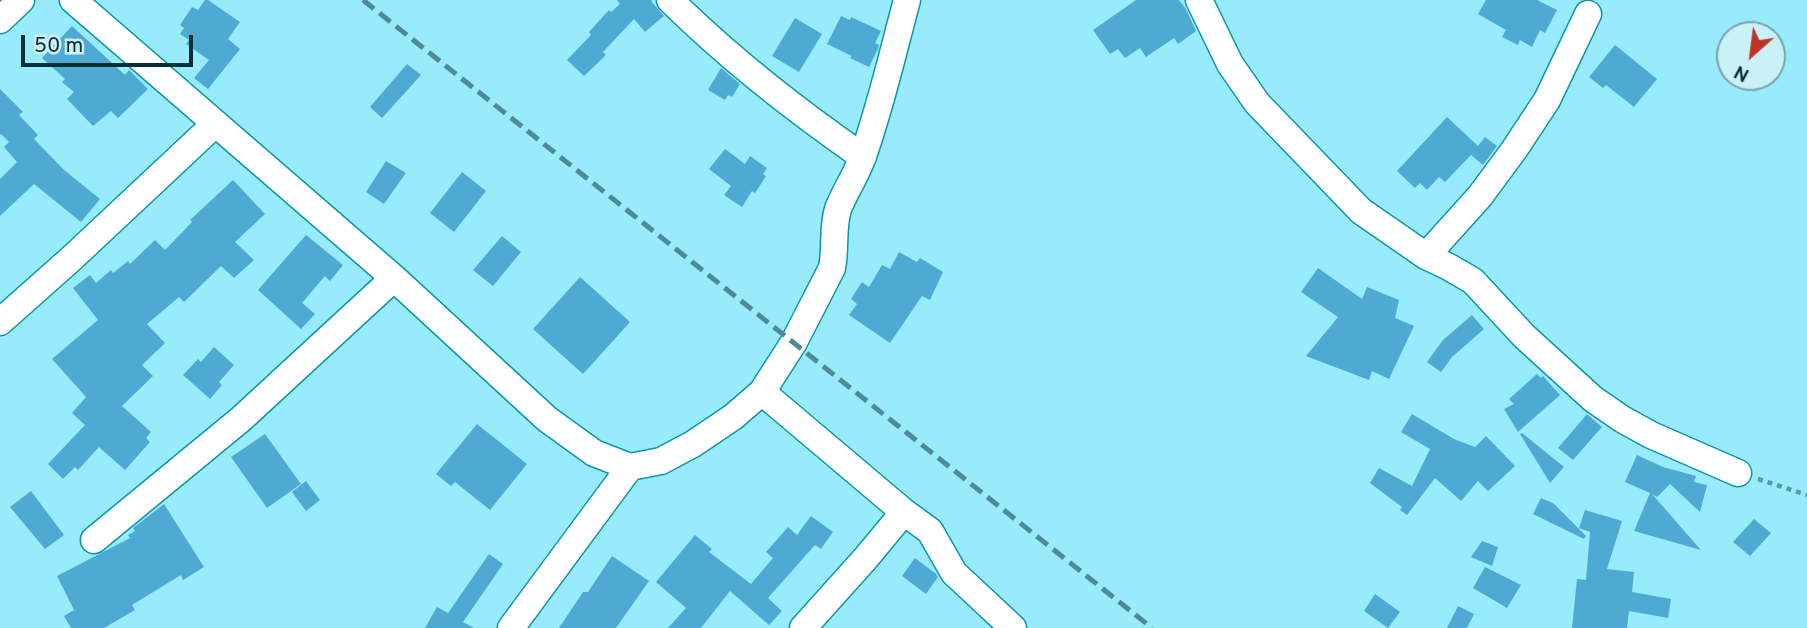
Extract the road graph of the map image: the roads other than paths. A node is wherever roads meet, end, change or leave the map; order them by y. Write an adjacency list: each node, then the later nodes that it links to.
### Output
1 (21, 0): 7 (street)
2 (73, 0): 8 (street)
3 (670, 0): 9 (street)
4 (906, 0): 9 (street)
5 (1199, 0): 10 (street)
6 (1588, 14): 10 (street)
7 (0, 20)
8 (215, 124): 11 (street); 12 (street)
9 (863, 158): 13 (street)
10 (1426, 256): 15 (street)
11 (394, 278): 14 (street); 17 (street)
12 (0, 322)
13 (762, 392): 14 (street); 16 (street)
14 (630, 467): 18 (street)
15 (1738, 473)
16 (904, 512): 19 (street); 20 (street)
17 (94, 540)
18 (511, 628)
19 (803, 628)
20 (1013, 628)

